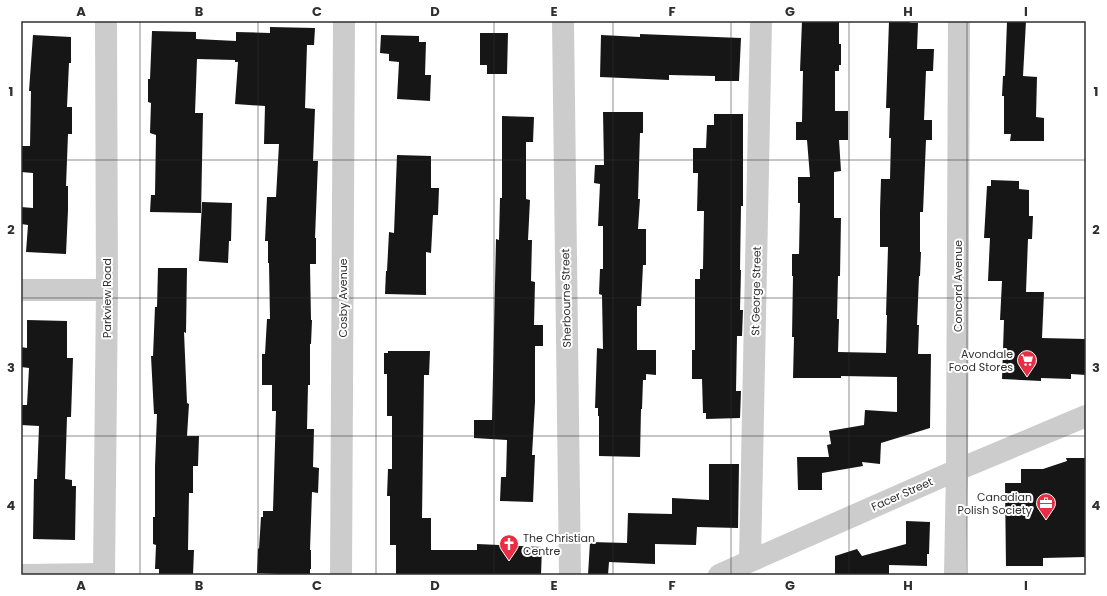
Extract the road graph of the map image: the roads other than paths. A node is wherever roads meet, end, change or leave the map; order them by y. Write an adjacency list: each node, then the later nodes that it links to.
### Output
1 (106, 21): 7 (street, Parkview Road)
2 (344, 21): 13 (street, Cosby Avenue)
3 (563, 21): 14 (street, Sherbourne Street)
4 (761, 21): 10 (street, St George Street)
5 (959, 21): 9 (street, Concord Avenue)
6 (21, 290): 7 (street)
7 (107, 290): 12 (street, Parkview Road)
8 (1086, 416): 9 (street, Facer Street)
9 (957, 470): 10 (street, Facer Street); 16 (street, Concord Avenue)
10 (750, 561): 15 (street, Facer Street)
11 (21, 575): 12 (street)
12 (104, 575)
13 (341, 575)
14 (570, 575)
15 (719, 575)
16 (955, 575)

